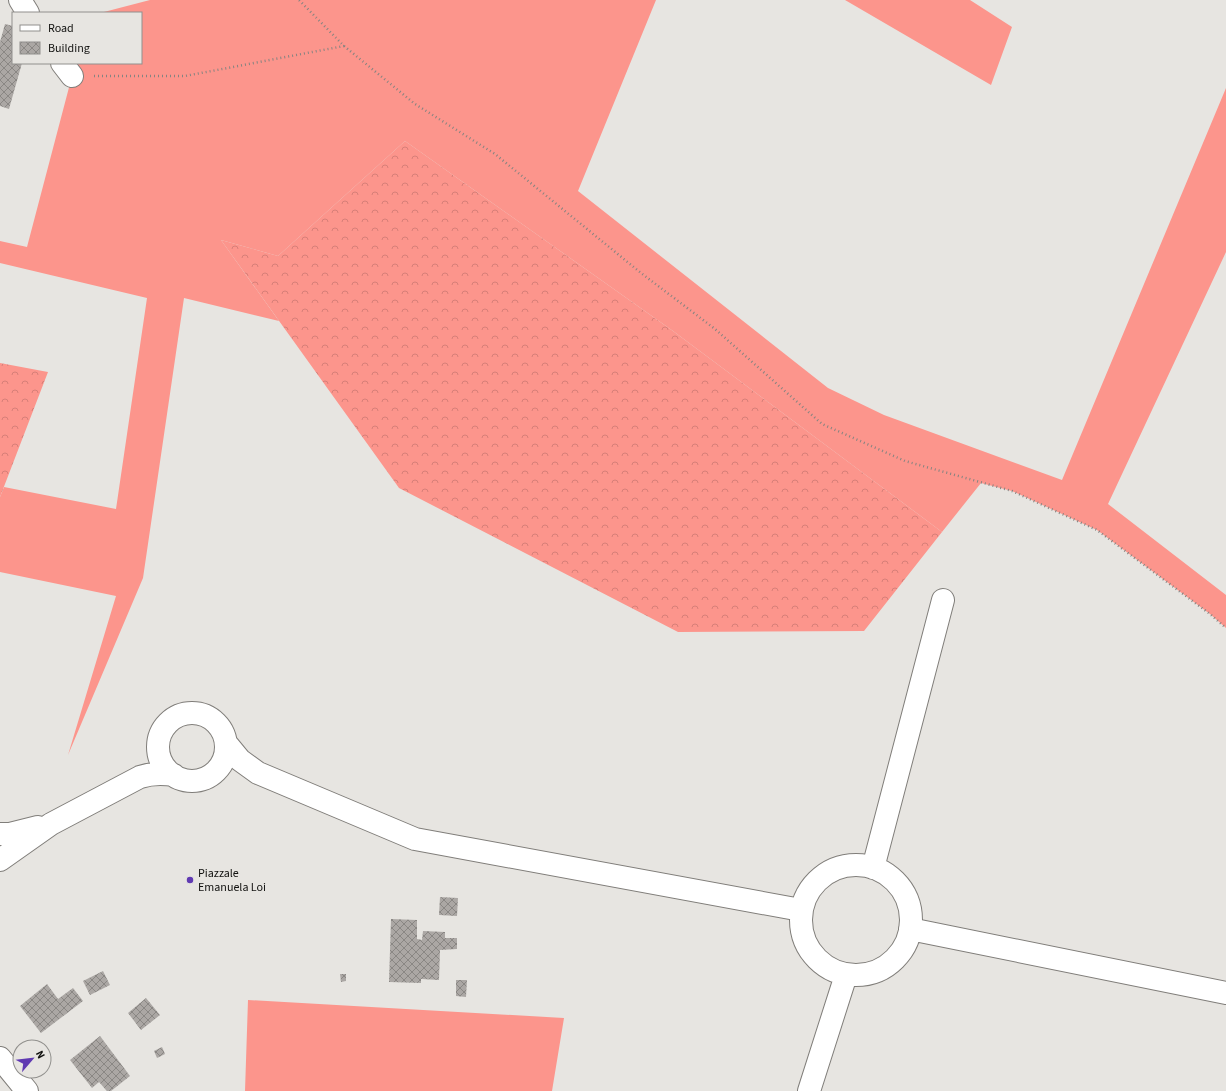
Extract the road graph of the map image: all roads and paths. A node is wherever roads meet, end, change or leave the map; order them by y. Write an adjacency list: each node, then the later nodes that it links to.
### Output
1 (20, 0): 3 (street)
2 (299, 0): 4 (path)
3 (27, 12)
4 (344, 46): 5 (path); 7 (path)
5 (67, 69)
6 (943, 600): 15 (street)
7 (1226, 628)
8 (226, 743): 9 (street); 10 (street); 16 (street)
9 (159, 749): 10 (street); 11 (street)
10 (174, 775): 11 (street)
11 (140, 777): 12 (street)
12 (51, 824): 13 (street); 14 (street)
13 (0, 834)
14 (0, 860)
15 (873, 868): 16 (street); 17 (street)
16 (801, 910): 18 (street)
17 (910, 929): 18 (street); 19 (street)
18 (846, 975): 22 (street)
19 (1226, 993)
20 (0, 1058): 21 (street)
21 (27, 1091)
22 (809, 1091)

